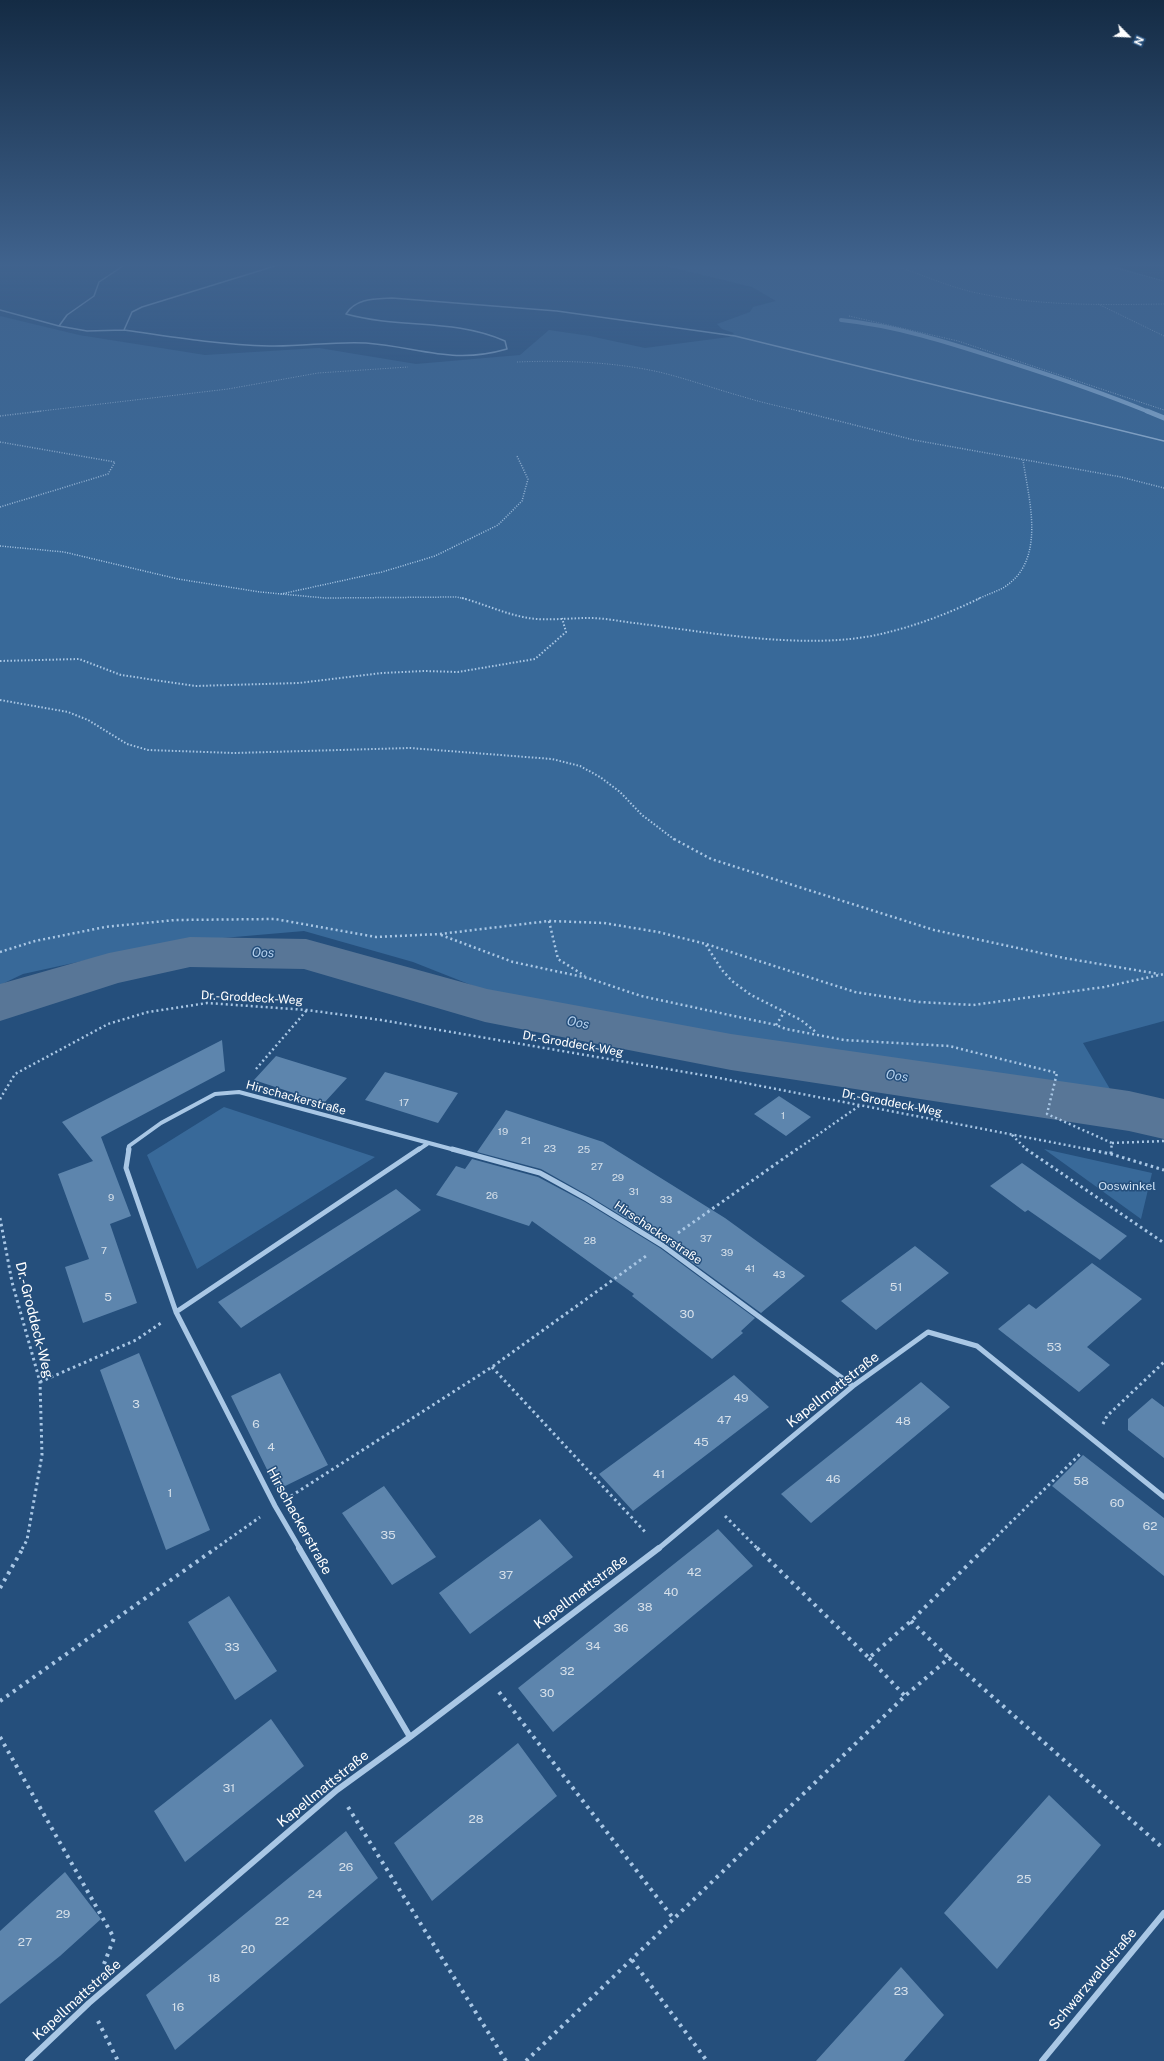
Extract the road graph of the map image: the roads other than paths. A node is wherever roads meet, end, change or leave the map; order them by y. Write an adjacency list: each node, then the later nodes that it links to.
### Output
1 (845, 362): 2 (lane)
2 (1164, 441)
3 (428, 1144): 4 (street); 4 (street, Hirschackerstraße); 5 (street, Hirschackerstraße)
4 (176, 1312): 7 (street, Hirschackerstraße)
5 (853, 1386): 6 (street, Kapellmattstraße); 7 (street, Kapellmattstraße)
6 (1164, 1497)
7 (410, 1737): 9 (street, Kapellmattstraße)
8 (1164, 1913): 10 (street, Schwarzwaldstraße)
9 (28, 2061)
10 (1042, 2061)

